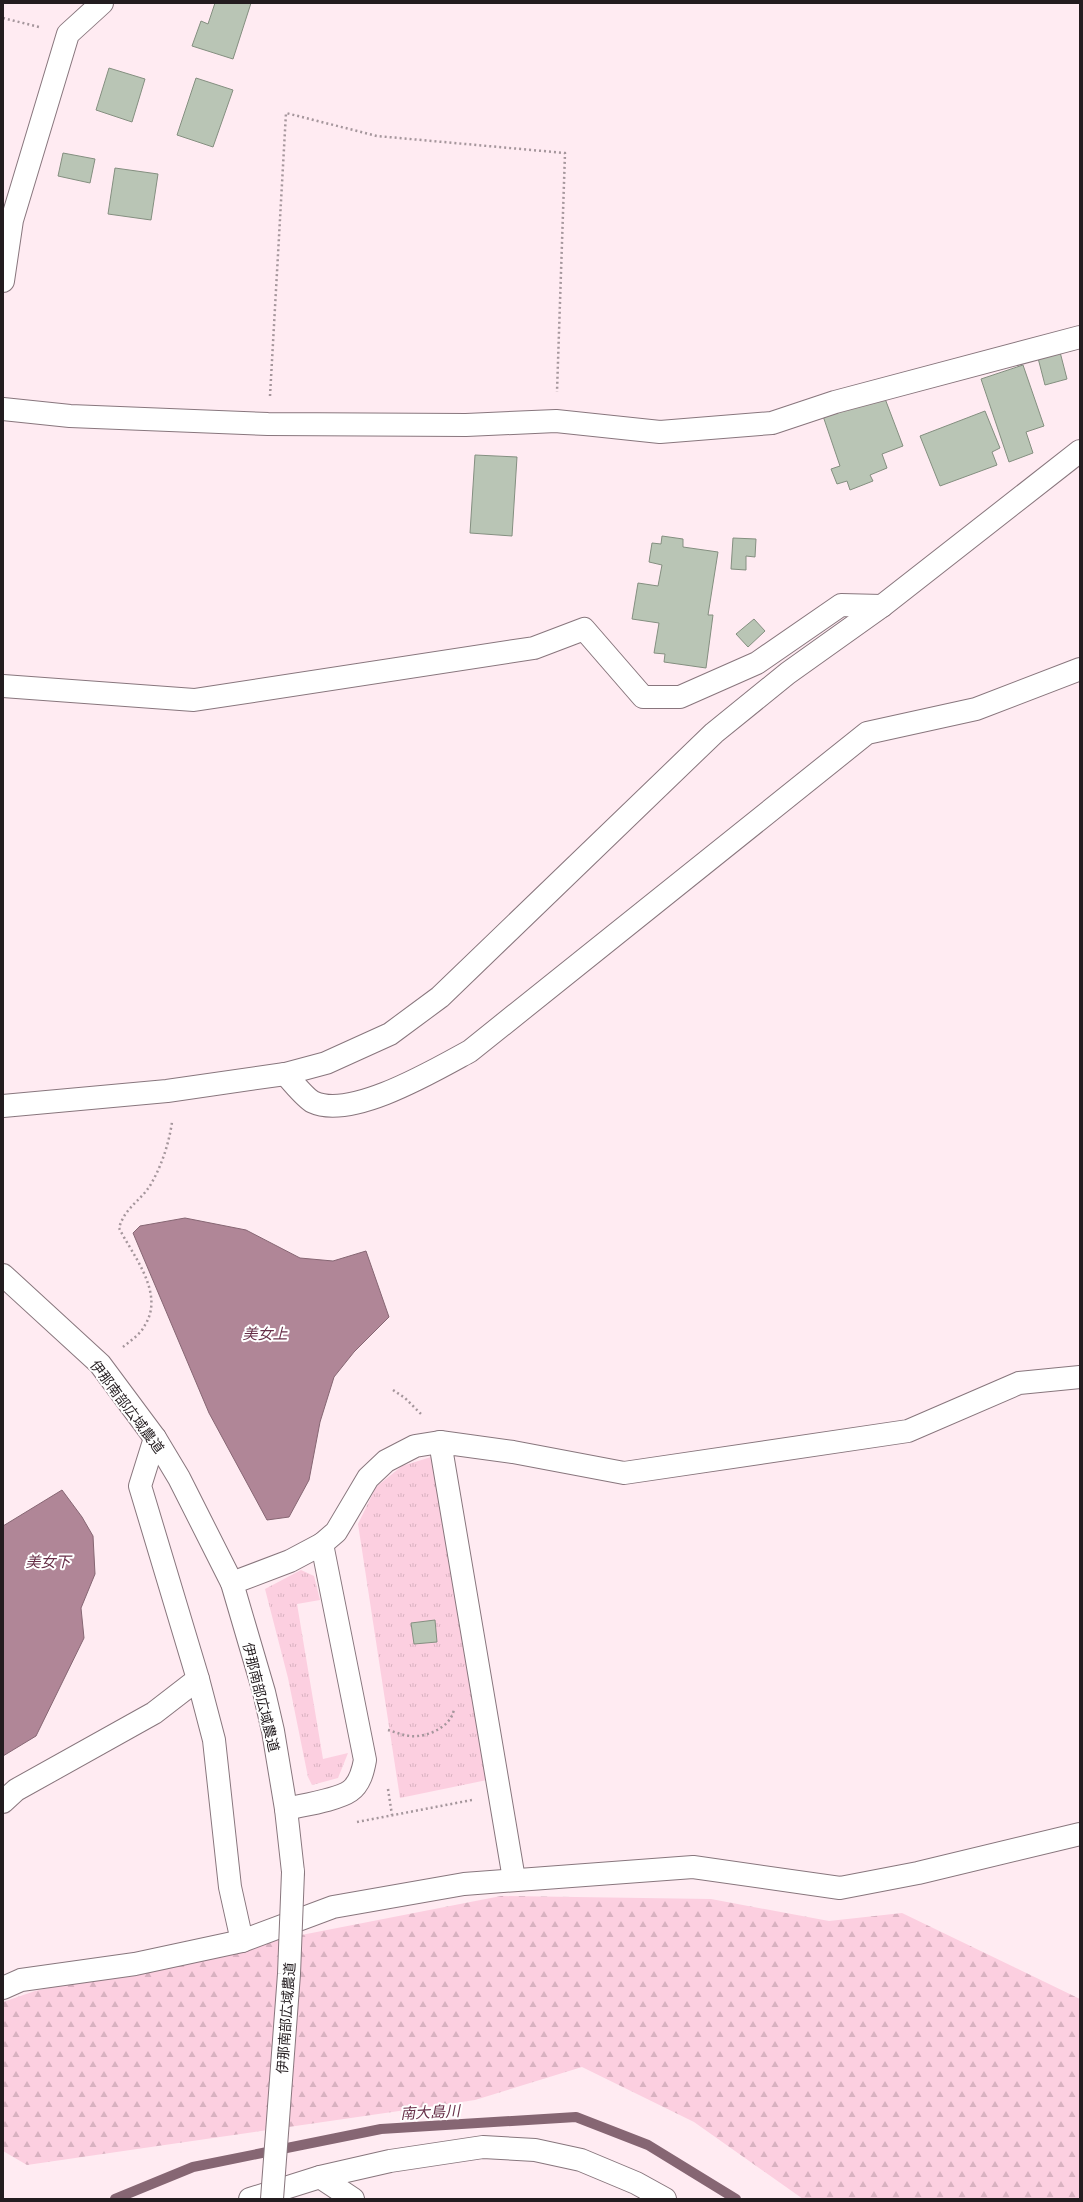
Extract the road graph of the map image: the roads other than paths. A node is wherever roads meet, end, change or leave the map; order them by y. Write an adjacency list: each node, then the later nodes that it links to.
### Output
1 (102, 3): 2 (street)
2 (3, 281)
3 (1080, 337): 4 (street)
4 (3, 409)
5 (1080, 451): 6 (street)
6 (882, 606): 8 (street); 9 (street)
7 (1080, 669): 9 (street)
8 (3, 686)
9 (285, 1074): 10 (street)
10 (3, 1106)
11 (3, 1275): 13 (street, 伊那南部広域農道)
12 (1080, 1377): 14 (street)
13 (155, 1438): 16 (street, 伊那南部広域農道); 17 (street)
14 (440, 1442): 15 (street); 21 (street)
15 (322, 1544): 16 (street); 19 (street)
16 (232, 1583): 19 (street, 伊那南部広域農道)
17 (198, 1678): 18 (street); 22 (street)
18 (3, 1802)
19 (286, 1809): 26 (street, 伊那南部広域農道, bridge)
20 (1080, 1834): 21 (street)
21 (514, 1879): 22 (street)
22 (242, 1941): 23 (street)
23 (3, 1988)
24 (320, 2177): 25 (street); 27 (street); 28 (street)
25 (250, 2199)
26 (272, 2199)
27 (353, 2199)
28 (665, 2199)

